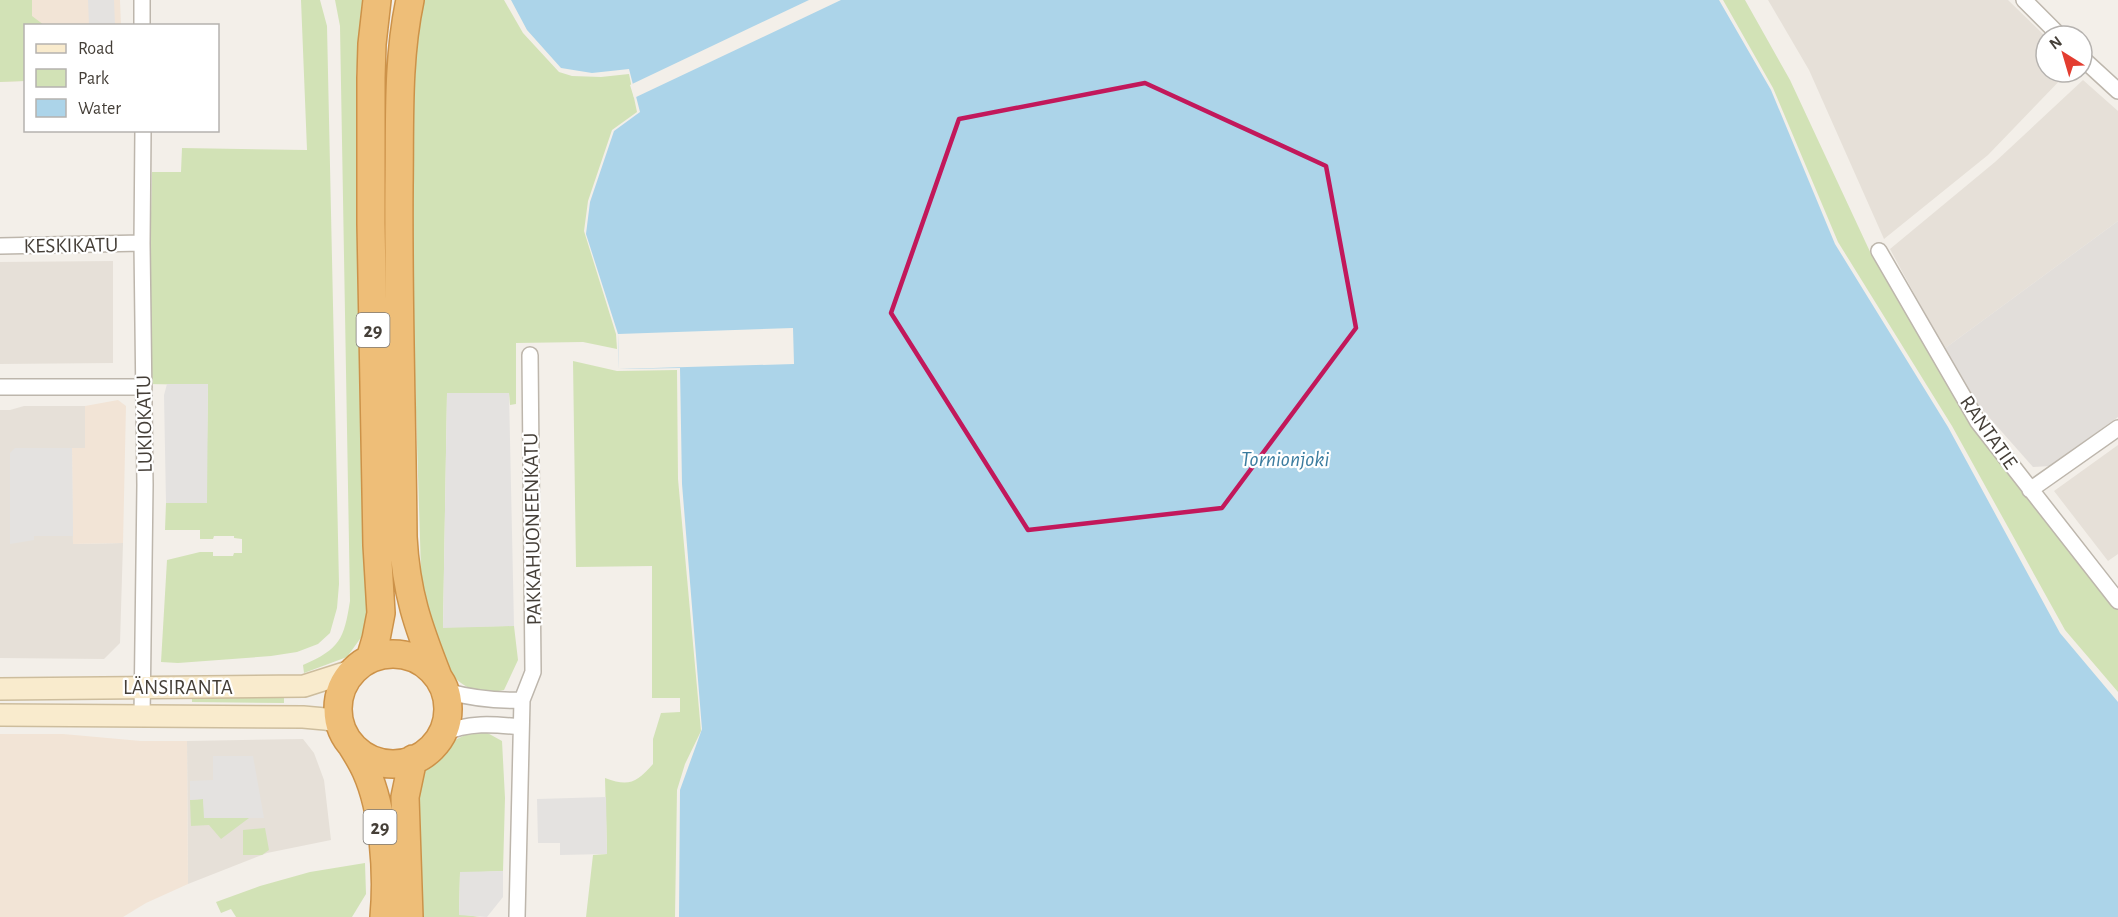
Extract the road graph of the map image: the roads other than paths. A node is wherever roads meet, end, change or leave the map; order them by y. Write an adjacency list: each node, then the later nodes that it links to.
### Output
1 (142, 0): 5 (street)
2 (377, 0): 19 (highway, 29)
3 (410, 0): 20 (highway, 29)
4 (2024, 0): 6 (street)
5 (142, 24)
6 (2048, 24)
7 (2094, 69): 8 (street)
8 (2118, 91)
9 (143, 132): 10 (street, LUKIOKATU)
10 (142, 243): 11 (street, KESKIKATU); 15 (street, LUKIOKATU)
11 (0, 246)
12 (1879, 251): 17 (street, RANTATIE)
13 (530, 355): 23 (street, PAKKAHUONEENKATU)
14 (0, 387): 15 (street)
15 (144, 387): 21 (street, LUKIOKATU)
16 (2118, 428): 17 (street)
17 (2031, 490): 18 (street, RANTATIE)
18 (2118, 600)
19 (362, 665): 20 (highway); 21 (street, LÄNSIRANTA); 27 (highway, 29)
20 (441, 684): 23 (street); 28 (highway, 29)
21 (142, 688): 22 (street, LÄNSIRANTA); 25 (street, LUKIOKATU)
22 (0, 689)
23 (522, 700): 26 (street, PAKKAHUONEENKATU)
24 (0, 715): 25 (street, LÄNSIRANTA)
25 (142, 717): 27 (street, LÄNSIRANTA)
26 (521, 727): 28 (street); 32 (street, PAKKAHUONEENKATU)
27 (345, 732): 29 (highway); 30 (highway, 29)
28 (442, 734): 29 (highway)
29 (413, 759): 31 (highway, 29)
30 (384, 917)
31 (410, 917)
32 (517, 917)

